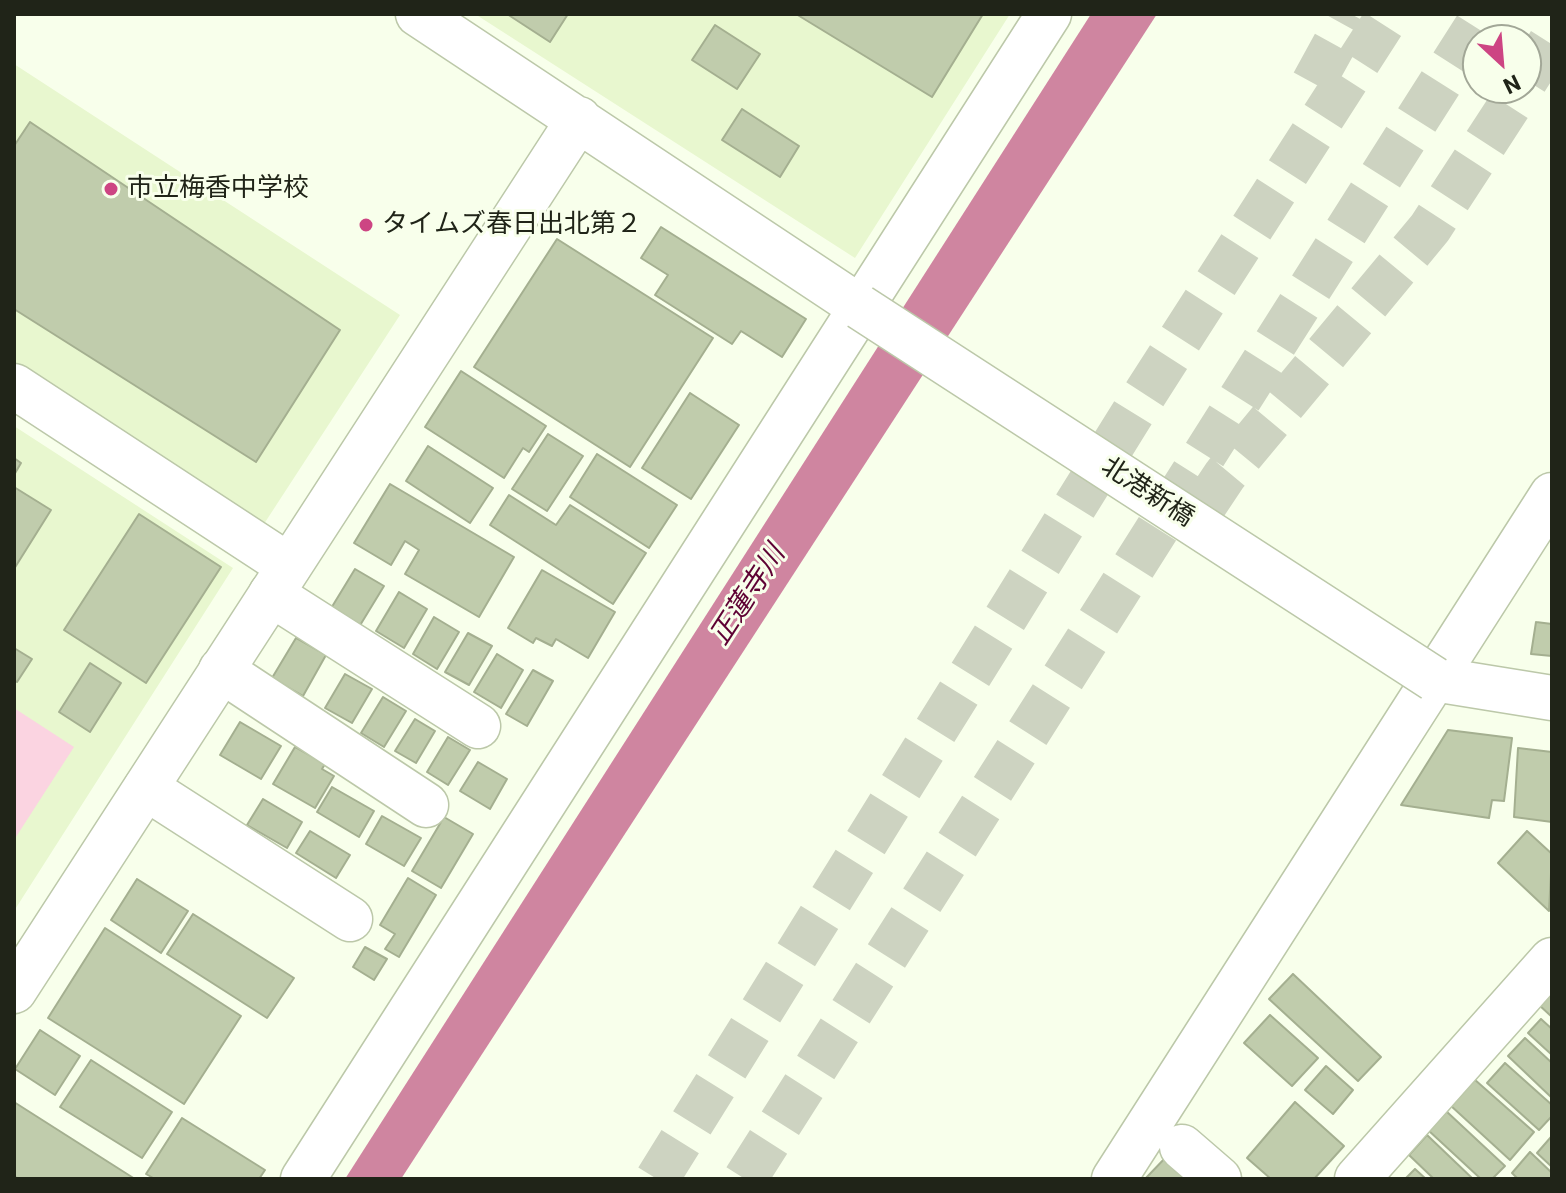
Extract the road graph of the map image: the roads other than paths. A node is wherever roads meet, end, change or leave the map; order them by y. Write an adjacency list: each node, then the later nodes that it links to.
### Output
1 (418, 14): 3 (street, 北港新橋)
2 (1049, 14): 4 (street)
3 (579, 119): 4 (street, 北港新橋); 7 (street)
4 (860, 307): 9 (street, 北港新橋, bridge); 18 (street)
5 (14, 386): 7 (street)
6 (1552, 495): 9 (street)
7 (280, 580): 8 (street); 11 (street)
8 (221, 670): 12 (street); 13 (street)
9 (1434, 679): 10 (street); 19 (street)
10 (1552, 698)
11 (478, 726)
12 (146, 788): 14 (street); 16 (street)
13 (426, 805)
14 (350, 919)
15 (1552, 960): 21 (street)
16 (14, 991)
17 (1182, 1147): 20 (street)
18 (303, 1179)
19 (1114, 1179)
20 (1219, 1179)
21 (1357, 1179)

